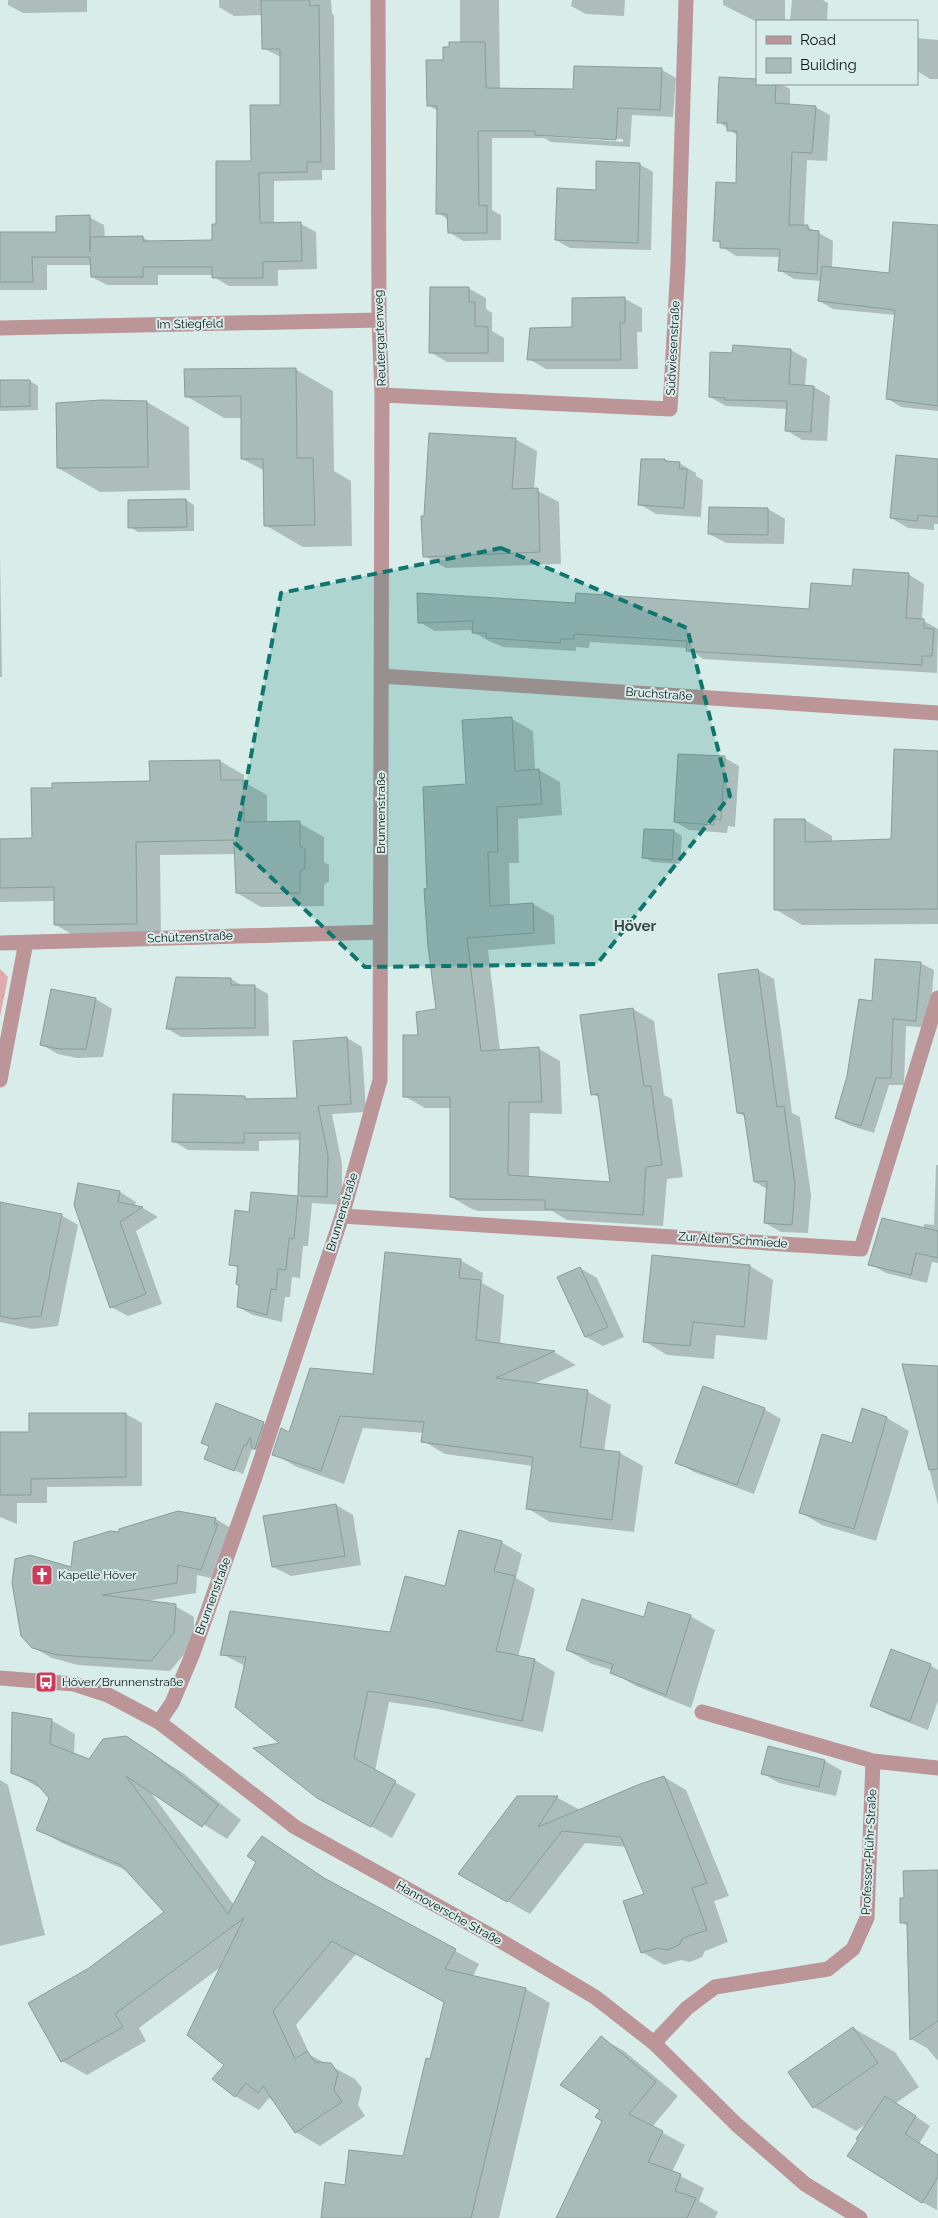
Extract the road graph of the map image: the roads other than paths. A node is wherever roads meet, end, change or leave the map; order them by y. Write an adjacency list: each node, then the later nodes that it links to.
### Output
1 (378, 0): 3 (street, Reutergartenweg)
2 (686, 0): 5 (street, Südwiesenstraße)
3 (379, 320): 4 (street, Im Stiegfeld); 5 (street, Reutergartenweg)
4 (0, 328)
5 (382, 394): 6 (street, Reutergartenweg)
6 (381, 676): 7 (street, Bruchstraße); 8 (street, Brunnenstraße)
7 (938, 712)
8 (380, 932): 10 (street, Schützenstraße); 13 (street, Brunnenstraße)
9 (0, 942): 10 (street, Schützenstraße)
10 (26, 942): 12 (street)
11 (938, 998): 13 (street, Zur Alten Schmiede)
12 (0, 1080)
13 (342, 1216): 16 (street, Brunnenstraße)
14 (0, 1678): 16 (street, Hannoversche Straße)
15 (702, 1712): 17 (street)
16 (160, 1722): 19 (street, Hannoversche Straße)
17 (873, 1761): 18 (street); 19 (street, Professor-Plühr-Straße)
18 (938, 1768)
19 (654, 2043): 20 (street, Hannoversche Straße)
20 (860, 2218)

